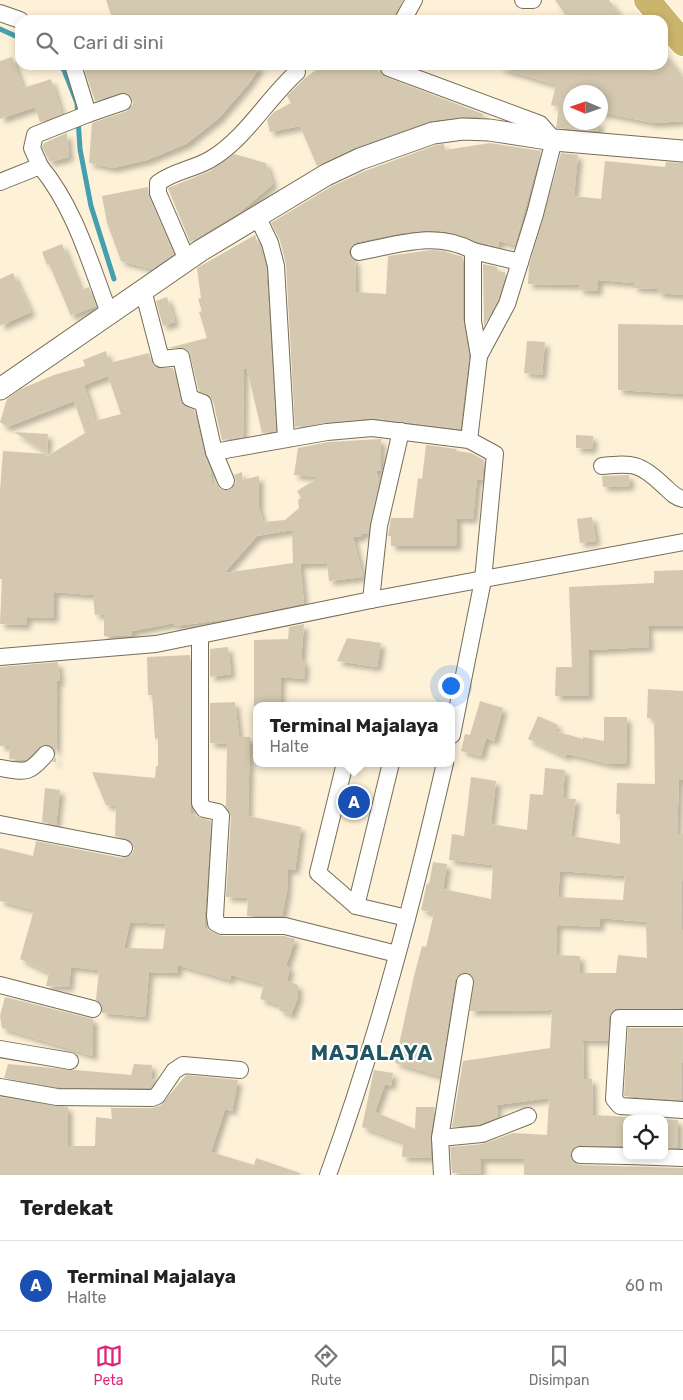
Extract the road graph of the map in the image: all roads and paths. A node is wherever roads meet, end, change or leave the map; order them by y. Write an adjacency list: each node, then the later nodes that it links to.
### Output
1 (414, 0): 6 (street)
2 (523, 0): 3 (street)
3 (533, 0)
4 (647, 0): 7 (main road)
5 (0, 13): 8 (street)
6 (406, 15)
7 (659, 15)
8 (15, 18)
9 (668, 26): 10 (main road)
10 (683, 44)
11 (74, 70): 15 (street)
12 (394, 70): 16 (street)
13 (297, 72): 23 (street)
14 (123, 102): 15 (street)
15 (81, 116): 18 (street)
16 (554, 140): 17 (street); 20 (street); 24 (street)
17 (683, 151)
18 (40, 166): 19 (street); 26 (street)
19 (0, 182)
20 (257, 216): 23 (street); 30 (street)
21 (473, 251): 22 (street); 24 (street); 27 (street)
22 (359, 252)
23 (188, 260): 25 (street)
24 (520, 262): 27 (street)
25 (143, 290): 26 (street); 32 (street)
26 (109, 313): 28 (street)
27 (479, 356): 31 (street)
28 (0, 389)
29 (401, 431): 30 (street); 31 (street); 38 (street)
30 (286, 439): 32 (street)
31 (469, 440): 37 (street)
32 (214, 452): 34 (street)
33 (602, 466): 35 (street)
34 (226, 481)
35 (683, 499)
36 (683, 542): 37 (street)
37 (483, 580): 38 (street); 41 (street)
38 (371, 600): 39 (street)
39 (200, 636): 40 (street); 51 (street)
40 (0, 657)
41 (455, 720)
42 (46, 754): 46 (street)
43 (344, 767): 49 (street)
44 (390, 767): 49 (street)
45 (444, 767): 50 (street)
46 (0, 768)
47 (0, 824): 48 (street)
48 (124, 848)
49 (356, 906): 50 (street)
50 (407, 918): 51 (street)
51 (397, 954): 67 (street)
52 (466, 982): 62 (street)
53 (0, 985): 54 (street)
54 (93, 1009)
55 (683, 1018): 60 (street)
56 (0, 1049): 57 (street)
57 (70, 1061)
58 (240, 1070): 59 (street)
59 (0, 1087)
60 (683, 1110)
61 (528, 1116): 62 (street)
62 (440, 1138): 68 (street)
63 (580, 1155): 64 (street)
64 (623, 1156)
65 (668, 1157): 66 (street)
66 (683, 1158)
67 (328, 1175)
68 (442, 1175)

